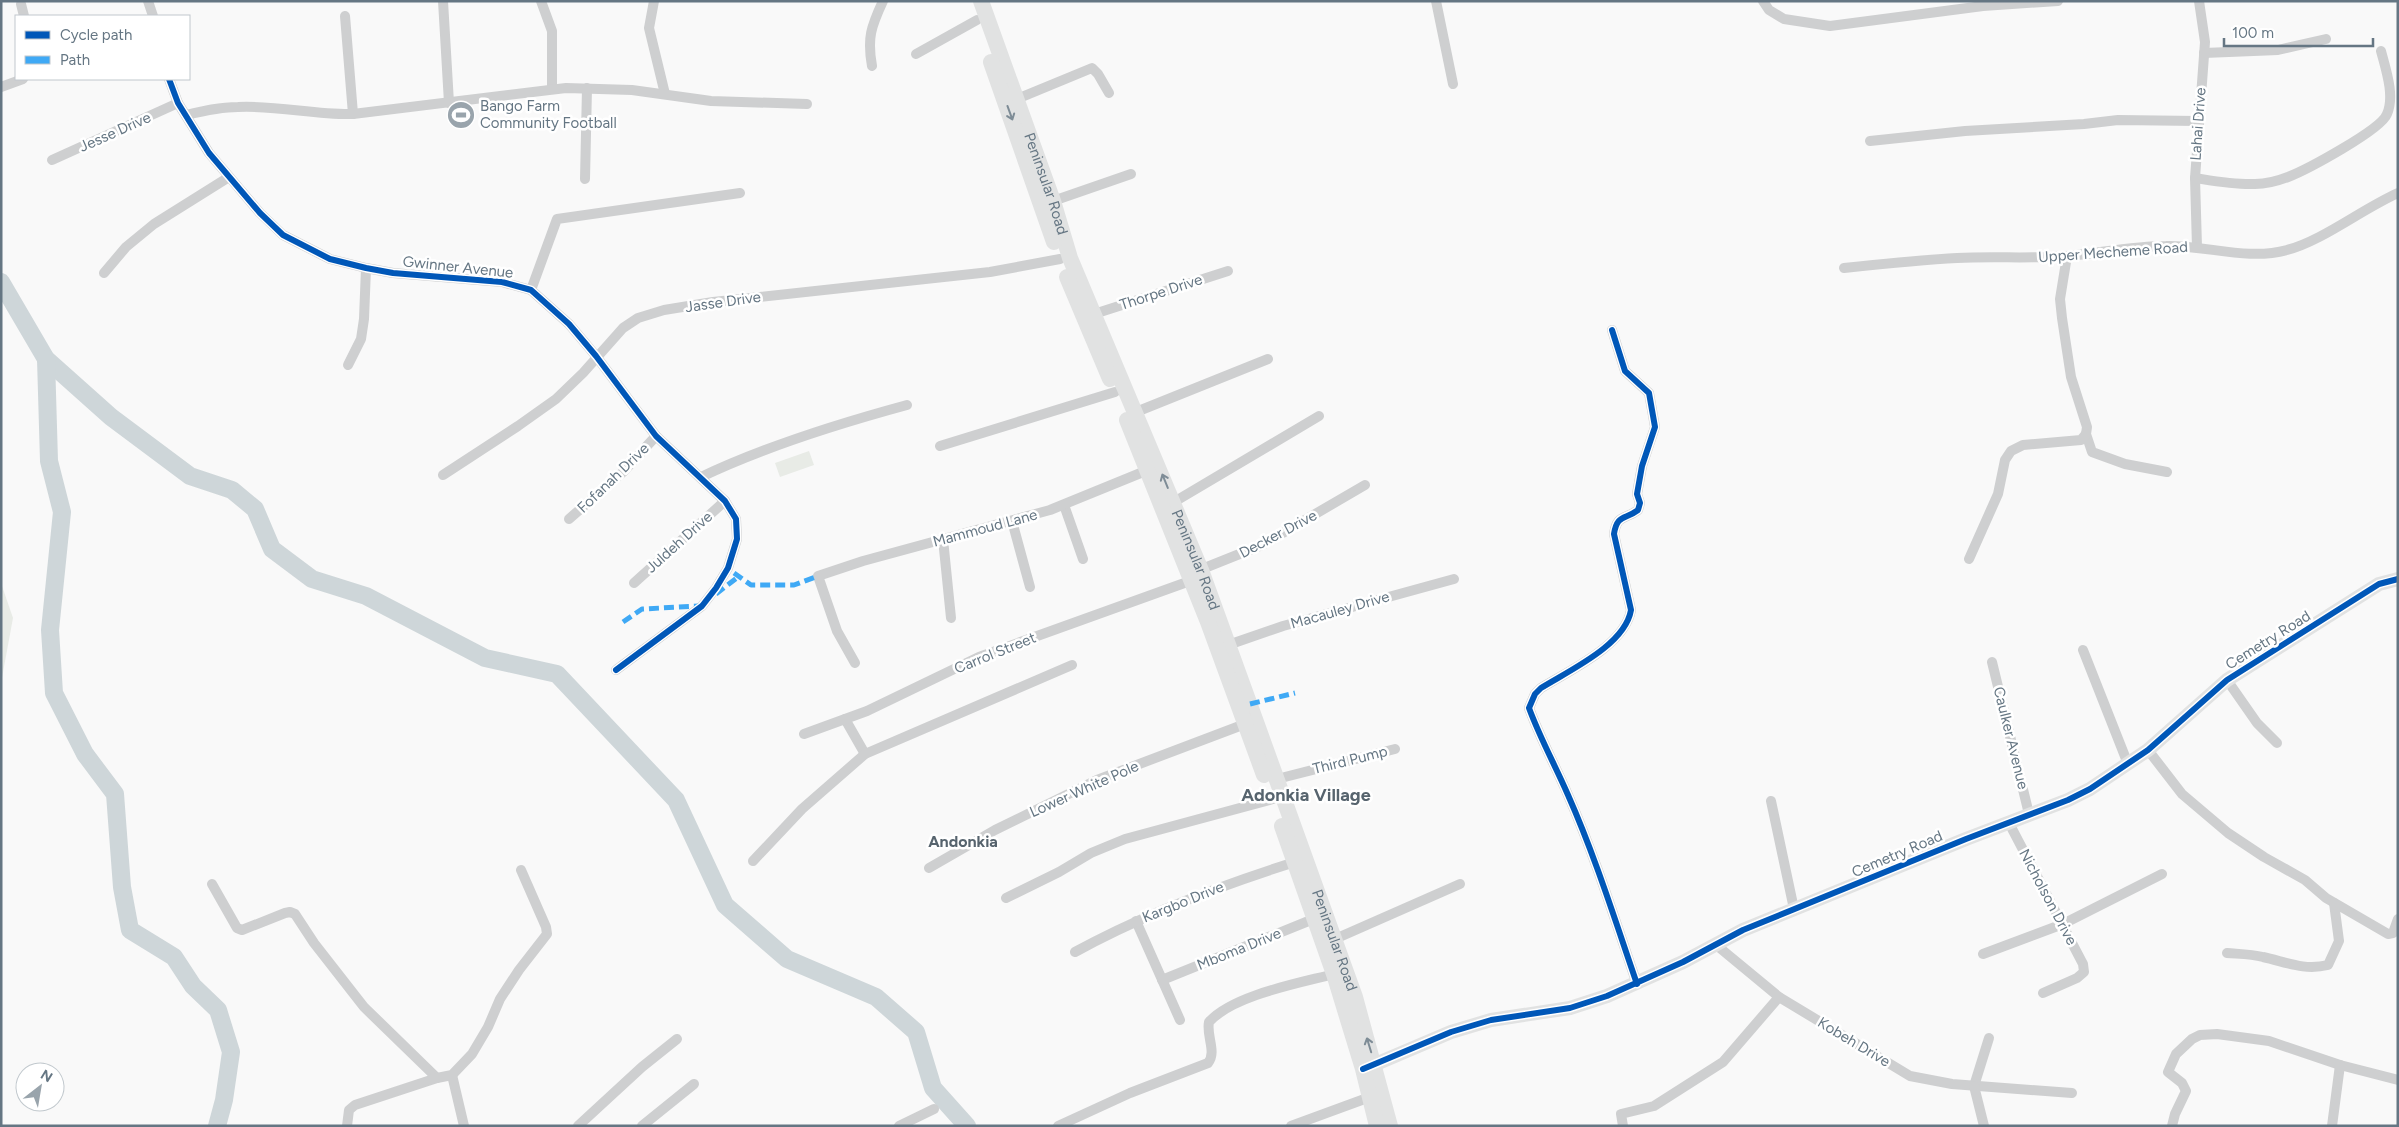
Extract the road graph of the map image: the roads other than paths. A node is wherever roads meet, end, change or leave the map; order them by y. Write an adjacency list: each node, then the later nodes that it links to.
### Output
1 (148, 1): 14 (street)
2 (443, 1): 31 (street)
3 (541, 1): 27 (street)
4 (654, 1): 29 (street)
5 (883, 1): 21 (street)
6 (970, 1): 16 (main road, Peninsular Road)
7 (981, 1): 30 (main road, Peninsular Road)
8 (1436, 1): 24 (street)
9 (1763, 1): 10 (street)
10 (2058, 1)
11 (2199, 1): 19 (street, Lahai Drive)
12 (21, 4): 13 (street)
13 (24, 15)
14 (154, 15)
15 (345, 16): 34 (street)
16 (977, 20): 20 (street); 48 (main road, Peninsular Road, one-way to 48)
17 (2326, 39): 19 (street)
18 (2381, 51): 41 (street)
19 (2204, 53): 36 (street, Lahai Drive)
20 (916, 54)
21 (872, 66)
22 (20, 80): 25 (street)
23 (169, 80): 32 (street, Gwinner Avenue)
24 (1454, 84)
25 (1, 87)
26 (587, 88): 27 (street); 29 (street); 42 (street)
27 (552, 89): 31 (street)
28 (1109, 93): 30 (street)
29 (665, 94): 33 (street)
30 (1017, 99): 45 (main road, Peninsular Road)
31 (449, 103): 34 (street)
32 (178, 104): 35 (street, Gwinner Avenue); 38 (street, Jesse Drive)
33 (807, 104)
34 (353, 114): 35 (street)
35 (186, 115): 40 (street, Gwinner Avenue)
36 (2198, 121): 37 (street); 41 (street, Lahai Drive)
37 (1870, 141)
38 (52, 160)
39 (1131, 174): 45 (street)
40 (229, 177): 49 (street, Gwinner Avenue); 52 (street)
41 (2195, 178): 46 (street, Lahai Drive)
42 (585, 179)
43 (740, 193): 53 (street)
44 (2398, 193): 46 (street, Upper Mecheme Road)
45 (1054, 201): 54 (main road, Peninsular Road)
46 (2197, 247): 47 (street, Upper Mecheme Road)
47 (2067, 256): 50 (street, Upper Mecheme Road); 63 (street)
48 (1060, 259): 56 (street, Jasse Drive); 59 (main road, Peninsular Road)
49 (366, 268): 53 (street, Gwinner Avenue); 58 (street)
50 (1844, 268)
51 (1228, 271): 54 (street, Thorpe Drive)
52 (104, 273)
53 (531, 290): 56 (street, Gwinner Avenue)
54 (1094, 314): 61 (main road, Peninsular Road)
55 (1612, 330): 126 (street)
56 (596, 356): 64 (street, Gwinner Avenue); 68 (street, Jasse Drive)
57 (1268, 359): 61 (street)
58 (348, 365)
59 (1115, 392): 65 (street); 66 (main road, Peninsular Road)
60 (907, 405): 69 (street)
61 (1136, 412): 72 (main road, Peninsular Road, one-way to 61)
62 (1319, 416): 72 (street)
63 (2086, 434): 67 (street); 78 (street)
64 (656, 436): 69 (street, Gwinner Avenue); 74 (street, Fofanah Drive)
65 (940, 446)
66 (1148, 470): 73 (street, Mammoud Lane); 79 (main road, Peninsular Road)
67 (2167, 472)
68 (442, 475)
69 (701, 477): 71 (street, Gwinner Avenue)
70 (1365, 486): 79 (street, Decker Drive)
71 (725, 501): 82 (street, Juldeh Drive); 90 (street, Gwinner Avenue)
72 (1174, 502): 79 (main road, Peninsular Road)
73 (1064, 505): 75 (street, Mammoud Lane); 77 (street)
74 (569, 519)
75 (1012, 521): 76 (street, Mammoud Lane); 83 (street)
76 (943, 539): 84 (street); 88 (street, Mammoud Lane)
77 (1083, 559)
78 (1969, 559)
79 (1193, 575): 85 (main road, Peninsular Road); 92 (street, Carrol Street); 93 (main road, Peninsular Road)
80 (1454, 579): 85 (street, Macauley Drive)
81 (2398, 579): 91 (street, Cemetry Road)
82 (634, 583)
83 (1030, 587)
84 (951, 618)
85 (1228, 645): 100 (main road, Peninsular Road)
86 (2084, 650): 99 (street)
87 (1992, 662): 103 (street, Caulker Avenue)
88 (855, 663)
89 (1072, 665): 98 (street)
90 (616, 670)
91 (2227, 680): 95 (street); 97 (street, Cemetry Road)
92 (845, 719): 94 (street, Carrol Street); 98 (street)
93 (1245, 724): 101 (main road, Peninsular Road); 107 (street, Lower White Pole)
94 (804, 734)
95 (2278, 743)
96 (1395, 749): 100 (street, Third Pump)
97 (2148, 750): 99 (street, Cemetry Road); 113 (street)
98 (865, 754): 105 (street)
99 (2128, 764): 103 (street, Cemetry Road)
100 (1276, 779): 119 (main road, Peninsular Road)
101 (1273, 800): 106 (main road, Peninsular Road); 112 (street)
102 (1771, 802): 114 (street)
103 (2029, 814): 104 (street, Cemetry Road)
104 (2009, 823): 114 (street, Cemetry Road); 118 (street, Nicholson Drive)
105 (753, 861)
106 (1295, 862): 115 (main road, Peninsular Road); 117 (street, Kargbo Drive)
107 (929, 868)
108 (521, 870): 134 (street)
109 (2162, 874): 118 (street)
110 (212, 884): 135 (street)
111 (1460, 884): 119 (street)
112 (1006, 898)
113 (2334, 903): 116 (street); 122 (street)
114 (1794, 909): 120 (street, Cemetry Road)
115 (1316, 918): 124 (main road, Peninsular Road); 125 (street, Mboma Drive)
116 (2398, 919)
117 (1136, 921): 121 (street, Kargbo Drive); 125 (street)
118 (2063, 924): 123 (street); 127 (street, Nicholson Drive)
119 (1335, 939): 133 (main road, Peninsular Road, one-way to 119)
120 (1715, 944): 126 (street, Cemetry Road); 128 (street, Kobeh Drive)
121 (1074, 952)
122 (2227, 953)
123 (1983, 954)
124 (1334, 974): 133 (main road, Peninsular Road); 147 (street)
125 (1162, 980): 129 (street)
126 (1637, 984): 133 (street, Cemetry Road)
127 (2042, 993)
128 (1779, 997): 138 (street, Kobeh Drive); 151 (street)
129 (1180, 1020)
130 (1988, 1038): 138 (street)
131 (677, 1039): 144 (street)
132 (2340, 1065): 136 (street); 153 (street); 154 (street)
133 (1369, 1067): 140 (main road, Peninsular Road); 150 (main road, Peninsular Road)
134 (452, 1075): 135 (street); 143 (street)
135 (437, 1078): 142 (street)
136 (2398, 1080)
137 (694, 1084): 145 (street)
138 (1974, 1086): 139 (street, Kobeh Drive); 152 (street)
139 (2072, 1094)
140 (1370, 1097): 148 (street); 149 (main road, Peninsular Road)
141 (934, 1108): 146 (street)
142 (346, 1126)
143 (464, 1126)
144 (578, 1126)
145 (642, 1126)
146 (899, 1126)
147 (1058, 1126)
148 (1291, 1126)
149 (1377, 1126)
150 (1390, 1126)
151 (1623, 1126)
152 (1984, 1126)
153 (2172, 1126)
154 (2332, 1126)

